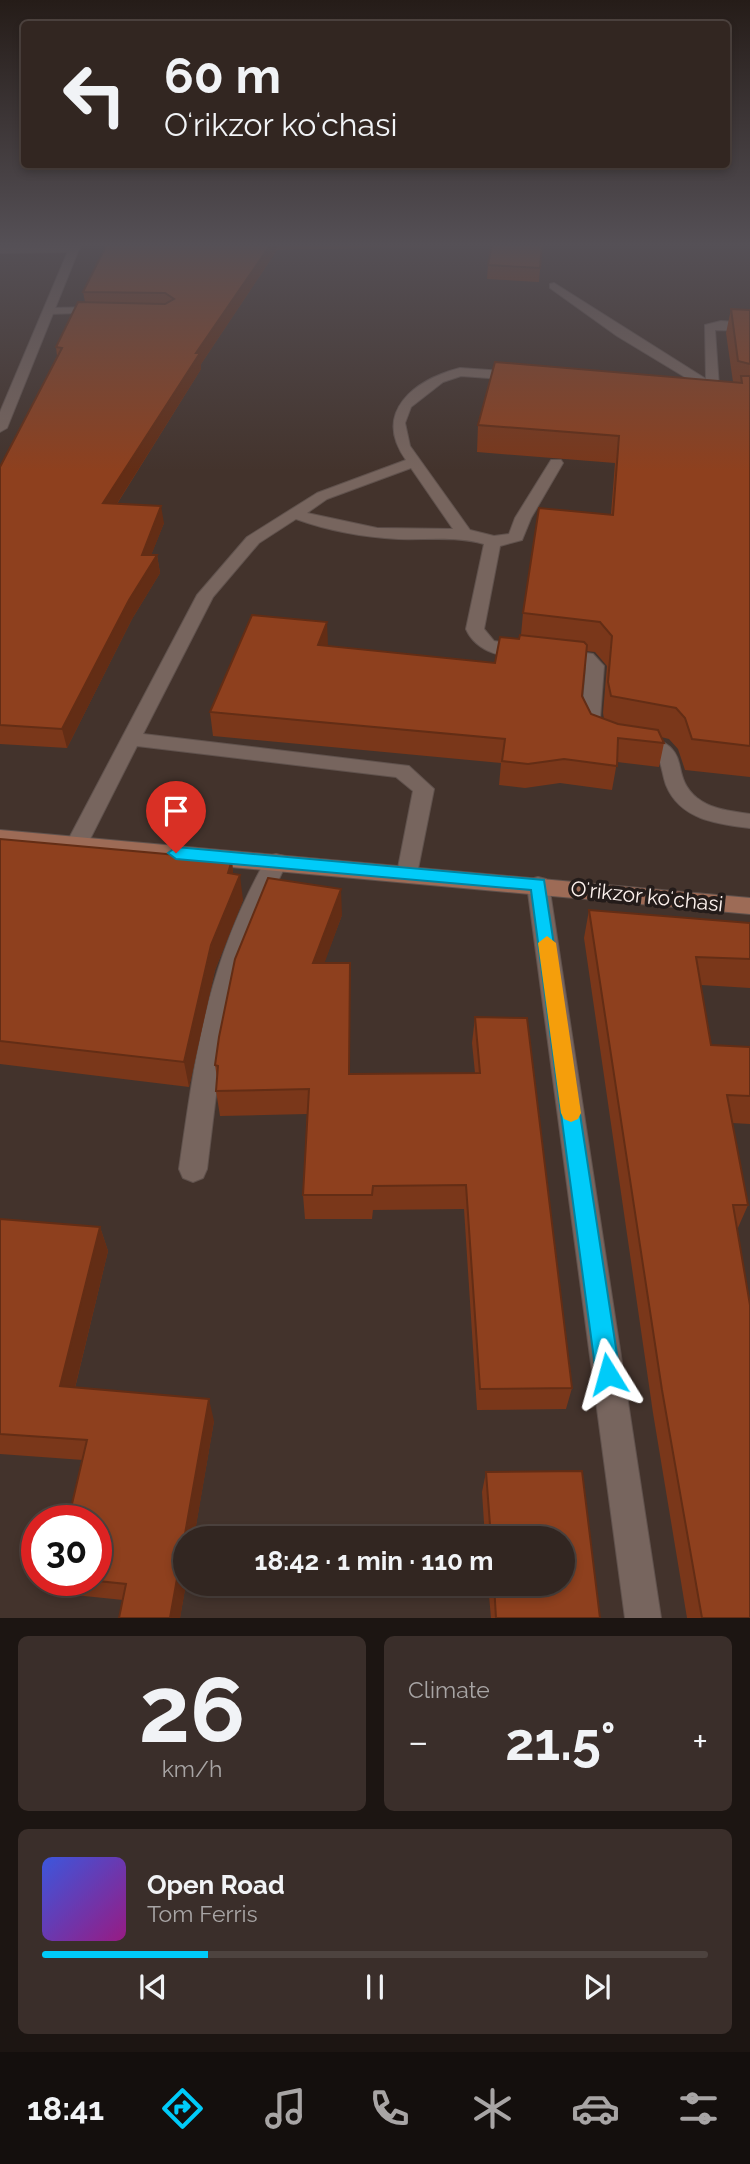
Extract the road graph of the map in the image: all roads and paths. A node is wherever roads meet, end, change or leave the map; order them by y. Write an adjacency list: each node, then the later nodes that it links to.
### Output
1 (45, 320): 8 (street)
2 (602, 320): 6 (street)
3 (750, 327): 6 (street)
4 (540, 378): 9 (street)
5 (687, 387): 6 (street)
6 (713, 389): 7 (street)
7 (750, 396)
8 (0, 428)
9 (414, 462): 11 (street); 12 (street)
10 (556, 463): 13 (street)
11 (293, 513): 12 (street); 14 (street)
12 (464, 533): 13 (street)
13 (493, 541): 15 (street)
14 (130, 739): 17 (street); 19 (street)
15 (750, 821)
16 (0, 838): 17 (main road, Oʻrikzor koʻchasi)
17 (77, 844): 18 (main road, Oʻrikzor koʻchasi)
18 (276, 862): 19 (main road, Oʻrikzor koʻchasi); 22 (street)
19 (408, 873): 20 (main road, Oʻrikzor koʻchasi)
20 (538, 885): 21 (main road, Oʻrikzor koʻchasi); 23 (street)
21 (750, 906)
22 (194, 1168)
23 (643, 1618)

